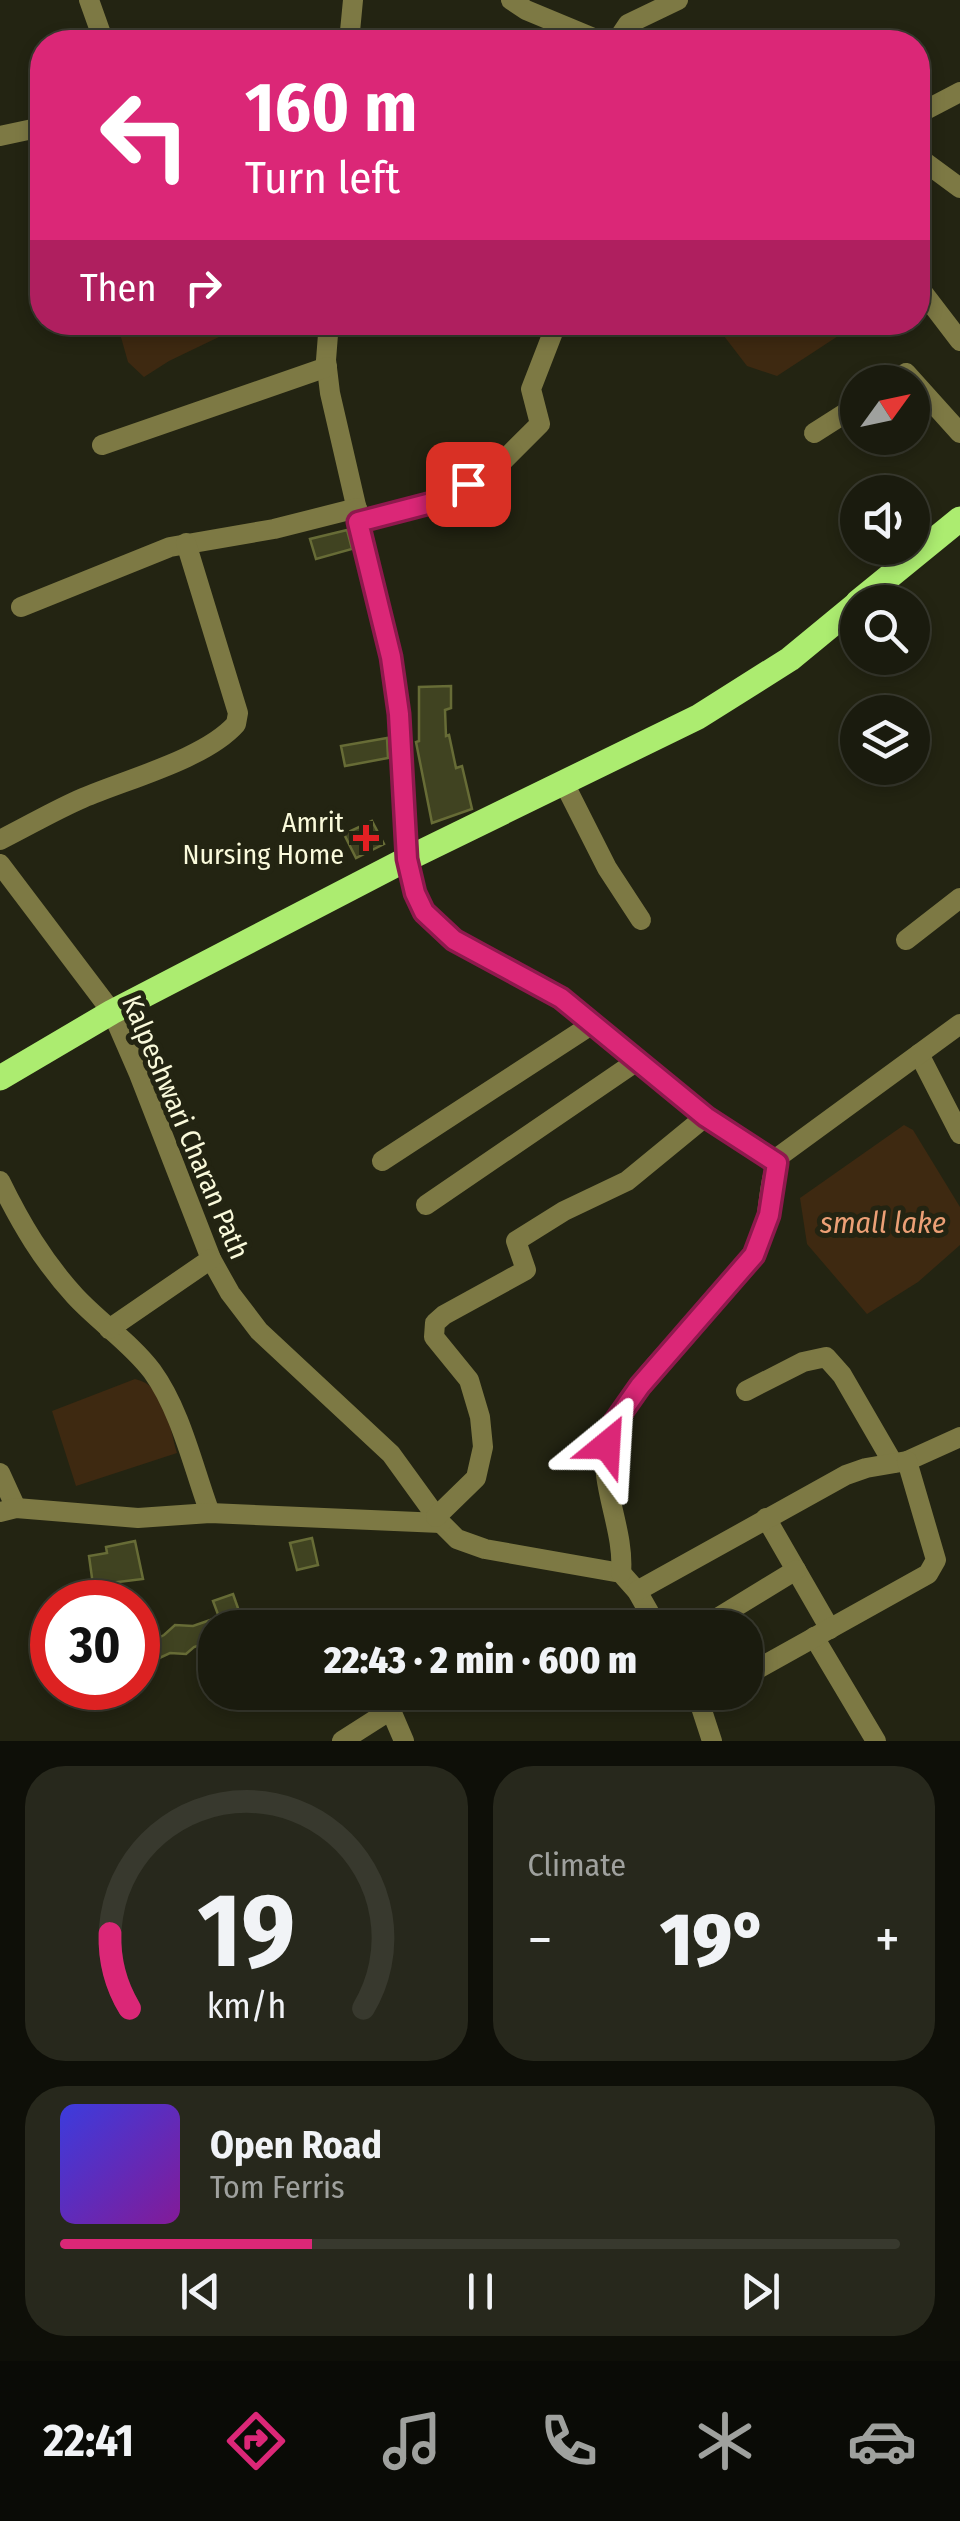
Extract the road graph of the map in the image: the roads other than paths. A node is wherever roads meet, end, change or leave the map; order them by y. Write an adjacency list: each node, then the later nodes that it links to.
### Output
1 (89, 0): 5 (street)
2 (352, 0): 6 (street)
3 (512, 0): 7 (street)
4 (678, 0): 8 (street)
5 (100, 30)
6 (350, 30)
7 (574, 30)
8 (624, 30)
9 (960, 92): 10 (street)
10 (930, 108)
11 (30, 129): 12 (street)
12 (0, 136)
13 (930, 166): 14 (street)
14 (960, 188)
15 (930, 302): 18 (street)
16 (328, 335): 19 (street)
17 (552, 335): 25 (street)
18 (960, 341)
19 (327, 367): 24 (street); 25 (street)
20 (930, 399): 23 (street)
21 (840, 416): 22 (street)
22 (814, 433)
23 (960, 433)
24 (102, 445)
25 (358, 515): 27 (street); 33 (street)
26 (957, 526): 28 (main road)
27 (186, 543): 29 (street); 32 (street)
28 (881, 585)
29 (21, 607)
30 (840, 618): 31 (main road)
31 (564, 783): 33 (main road); 36 (street)
32 (0, 840)
33 (407, 859): 38 (main road); 39 (street)
34 (0, 864): 38 (street, Kalpeshwari Charan Path)
35 (960, 898): 37 (street)
36 (642, 920)
37 (906, 940)
38 (112, 1012): 43 (main road); 50 (street, Kalpeshwari Charan Path)
39 (594, 1023): 42 (street); 46 (street)
40 (960, 1024): 41 (street)
41 (918, 1054): 45 (street); 47 (street)
42 (637, 1061): 44 (street); 49 (street)
43 (0, 1078)
44 (706, 1117): 47 (street); 59 (street)
45 (960, 1134)
46 (382, 1161)
47 (777, 1163): 61 (street)
48 (0, 1181): 51 (street)
49 (426, 1204)
50 (210, 1259): 51 (street); 59 (street, Kalpeshwari Charan Path)
51 (109, 1329): 57 (street)
52 (746, 1391): 54 (street)
53 (960, 1437): 54 (street)
54 (900, 1462): 58 (street); 65 (street)
55 (0, 1473): 56 (street)
56 (8, 1510): 57 (street)
57 (210, 1514): 59 (street)
58 (766, 1518): 60 (street); 62 (street)
59 (439, 1520): 61 (street, Kalpeshwari Charan Path)
60 (796, 1570): 64 (street); 65 (street)
61 (620, 1574): 62 (street)
62 (637, 1591): 63 (street)
63 (648, 1610)
64 (730, 1610)
65 (822, 1633): 66 (street); 73 (street)
66 (763, 1666)
67 (377, 1710): 70 (street)
68 (390, 1710): 71 (street)
69 (707, 1710): 72 (street)
70 (342, 1741)
71 (404, 1741)
72 (712, 1741)
73 (876, 1741)

